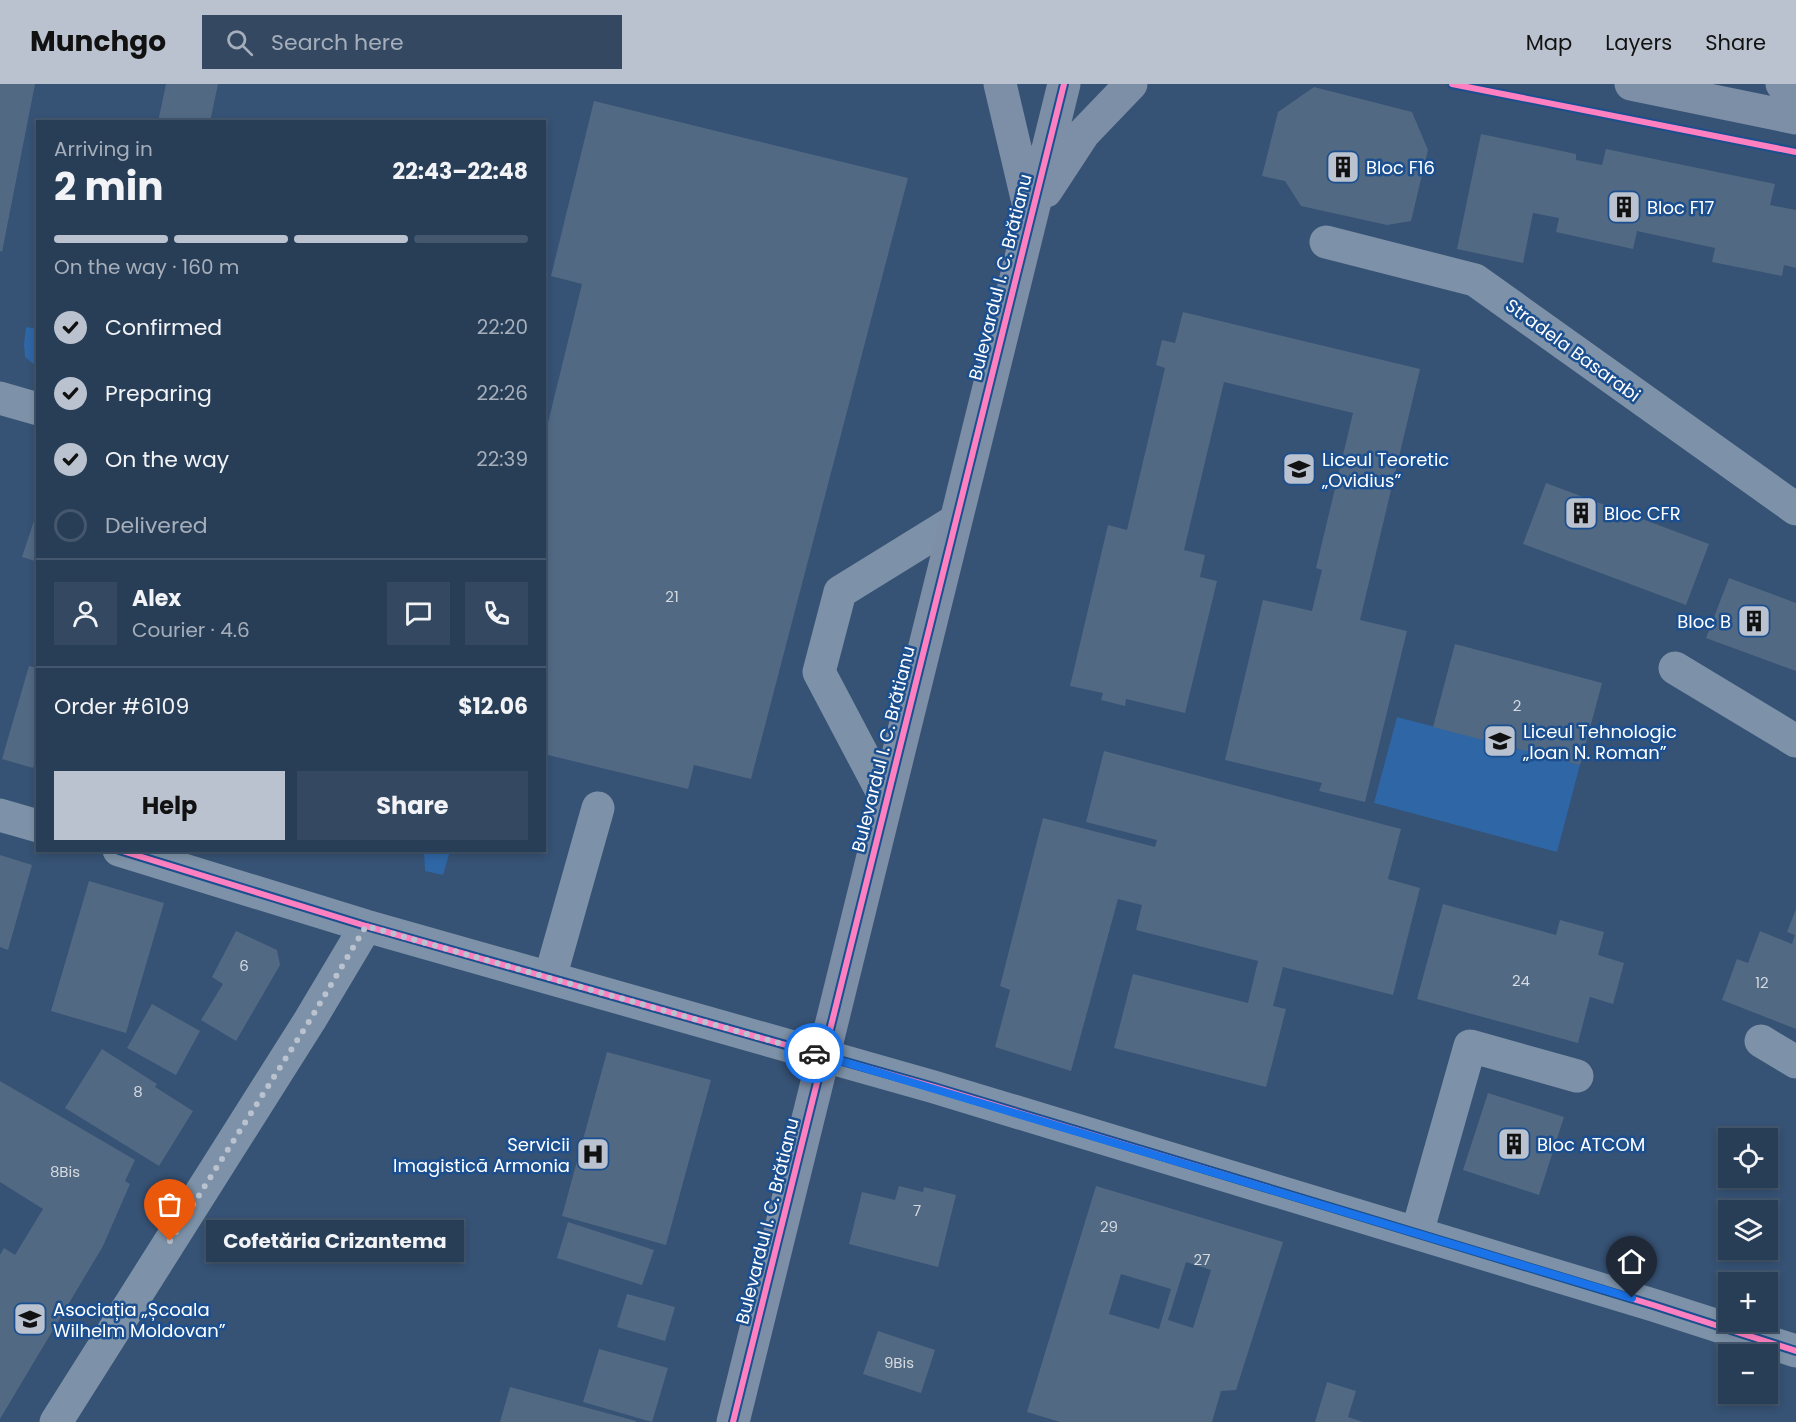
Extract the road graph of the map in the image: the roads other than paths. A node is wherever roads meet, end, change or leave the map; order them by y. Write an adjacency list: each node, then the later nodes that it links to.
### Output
1 (1000, 84): 8 (main road)
2 (1064, 84): 8 (main road, Bulevardul I. C. Brătianu)
3 (1131, 84): 8 (main road)
4 (1632, 84): 7 (main road)
5 (1782, 84): 6 (main road)
6 (1796, 87)
7 (1796, 118)
8 (1031, 215): 13 (main road, Bulevardul I. C. Brătianu)
9 (1326, 242): 12 (street, Stradela Basarabi)
10 (0, 398): 11 (street)
11 (36, 408)
12 (1796, 508)
13 (955, 521): 16 (main road, Bulevardul I. C. Brătianu); 16 (street)
14 (1675, 668): 15 (street)
15 (1796, 741)
16 (886, 799): 24 (main road, Bulevardul I. C. Brătianu)
17 (598, 808): 22 (street)
18 (0, 815): 19 (street)
19 (36, 825)
20 (126, 852): 21 (street)
21 (366, 926): 22 (street); 29 (street)
22 (550, 978): 24 (street)
23 (1761, 1041): 25 (street)
24 (824, 1056): 27 (street); 30 (main road, Bulevardul I. C. Brătianu)
25 (1796, 1062)
26 (1577, 1076): 27 (street)
27 (1417, 1233): 28 (street)
28 (1796, 1351)
29 (56, 1422)
30 (733, 1422)

